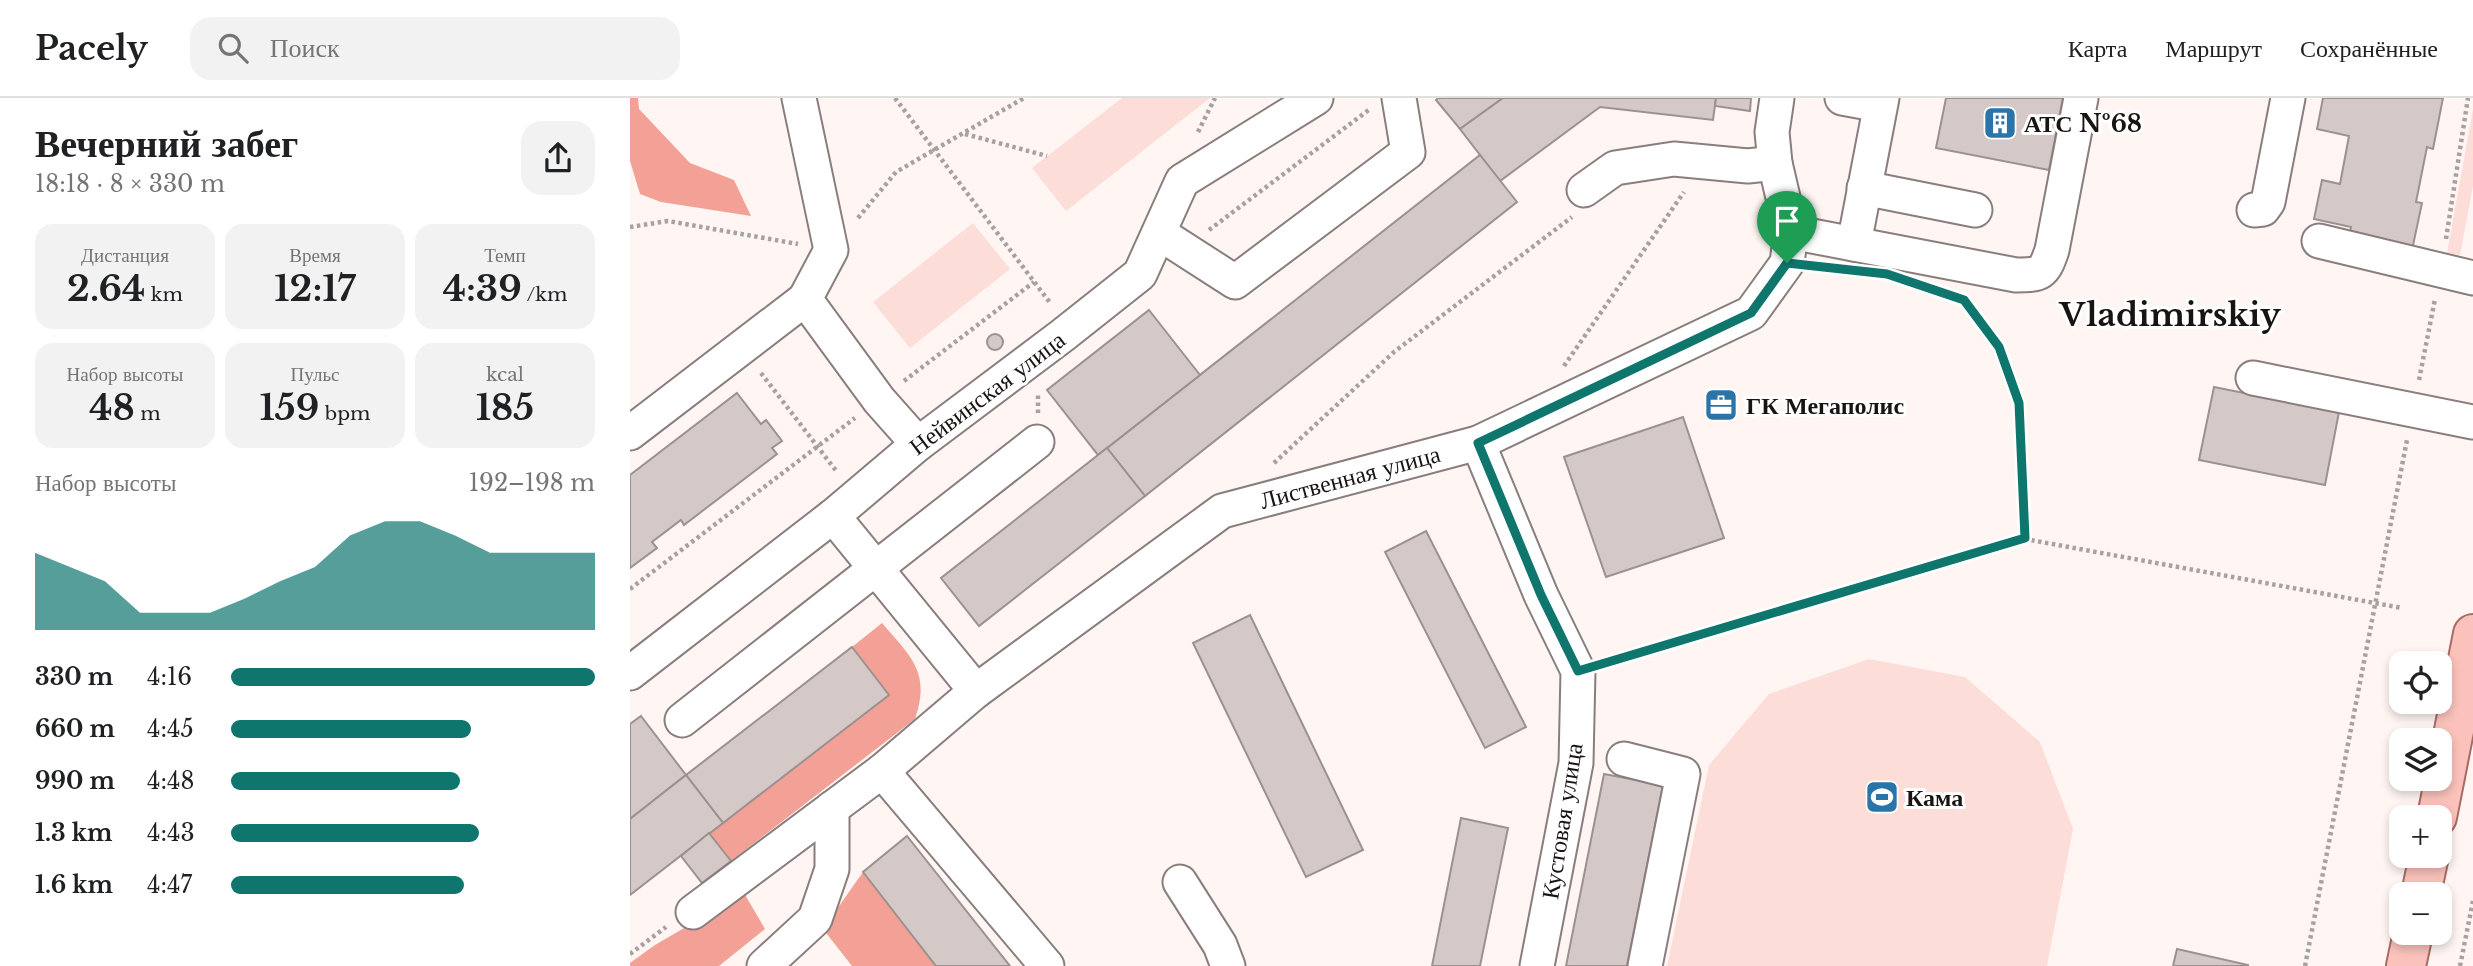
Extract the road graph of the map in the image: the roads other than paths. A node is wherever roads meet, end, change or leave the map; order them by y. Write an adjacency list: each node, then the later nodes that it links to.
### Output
1 (799, 98): 19 (street)
2 (1316, 98): 15 (street, Нейвинская улица)
3 (1399, 98): 15 (street)
4 (1777, 98): 9 (street, Лиственная улица)
5 (1842, 98): 8 (street)
6 (2081, 98): 17 (street)
7 (2288, 98): 13 (street)
8 (1881, 102): 10 (street)
9 (1775, 163): 11 (street); 14 (street, Лиственная улица)
10 (1864, 188): 12 (street); 17 (street)
11 (1584, 190)
12 (1975, 210)
13 (2254, 210)
14 (1791, 232): 17 (street); 25 (street, Лиственная улица)
15 (1159, 233): 24 (street, Нейвинская улица)
16 (2319, 241): 18 (street)
17 (1854, 244)
18 (2473, 278)
19 (806, 299): 22 (street); 24 (street)
20 (2253, 379): 21 (street)
21 (2473, 422)
22 (630, 433)
23 (1037, 442): 27 (street)
24 (918, 443): 26 (street, Нейвинская улица)
25 (1478, 443): 30 (street, Лиственная улица); 42 (street, Кустовая улица)
26 (844, 506): 27 (street); 29 (street, Нейвинская улица)
27 (877, 568): 30 (street); 31 (street)
28 (2473, 634): 34 (main road)
29 (630, 673)
30 (976, 691): 33 (street, Лиственная улица)
31 (682, 720)
32 (1624, 759): 43 (street)
33 (882, 771): 35 (street, Лиственная улица); 40 (street)
34 (2439, 805)
35 (832, 808): 37 (street, Лиственная улица); 39 (street)
36 (1180, 883): 41 (street)
37 (693, 912)
38 (2410, 945): 44 (main road)
39 (764, 966)
40 (1046, 966)
41 (1228, 966)
42 (1537, 966)
43 (1645, 966)
44 (2406, 966)

